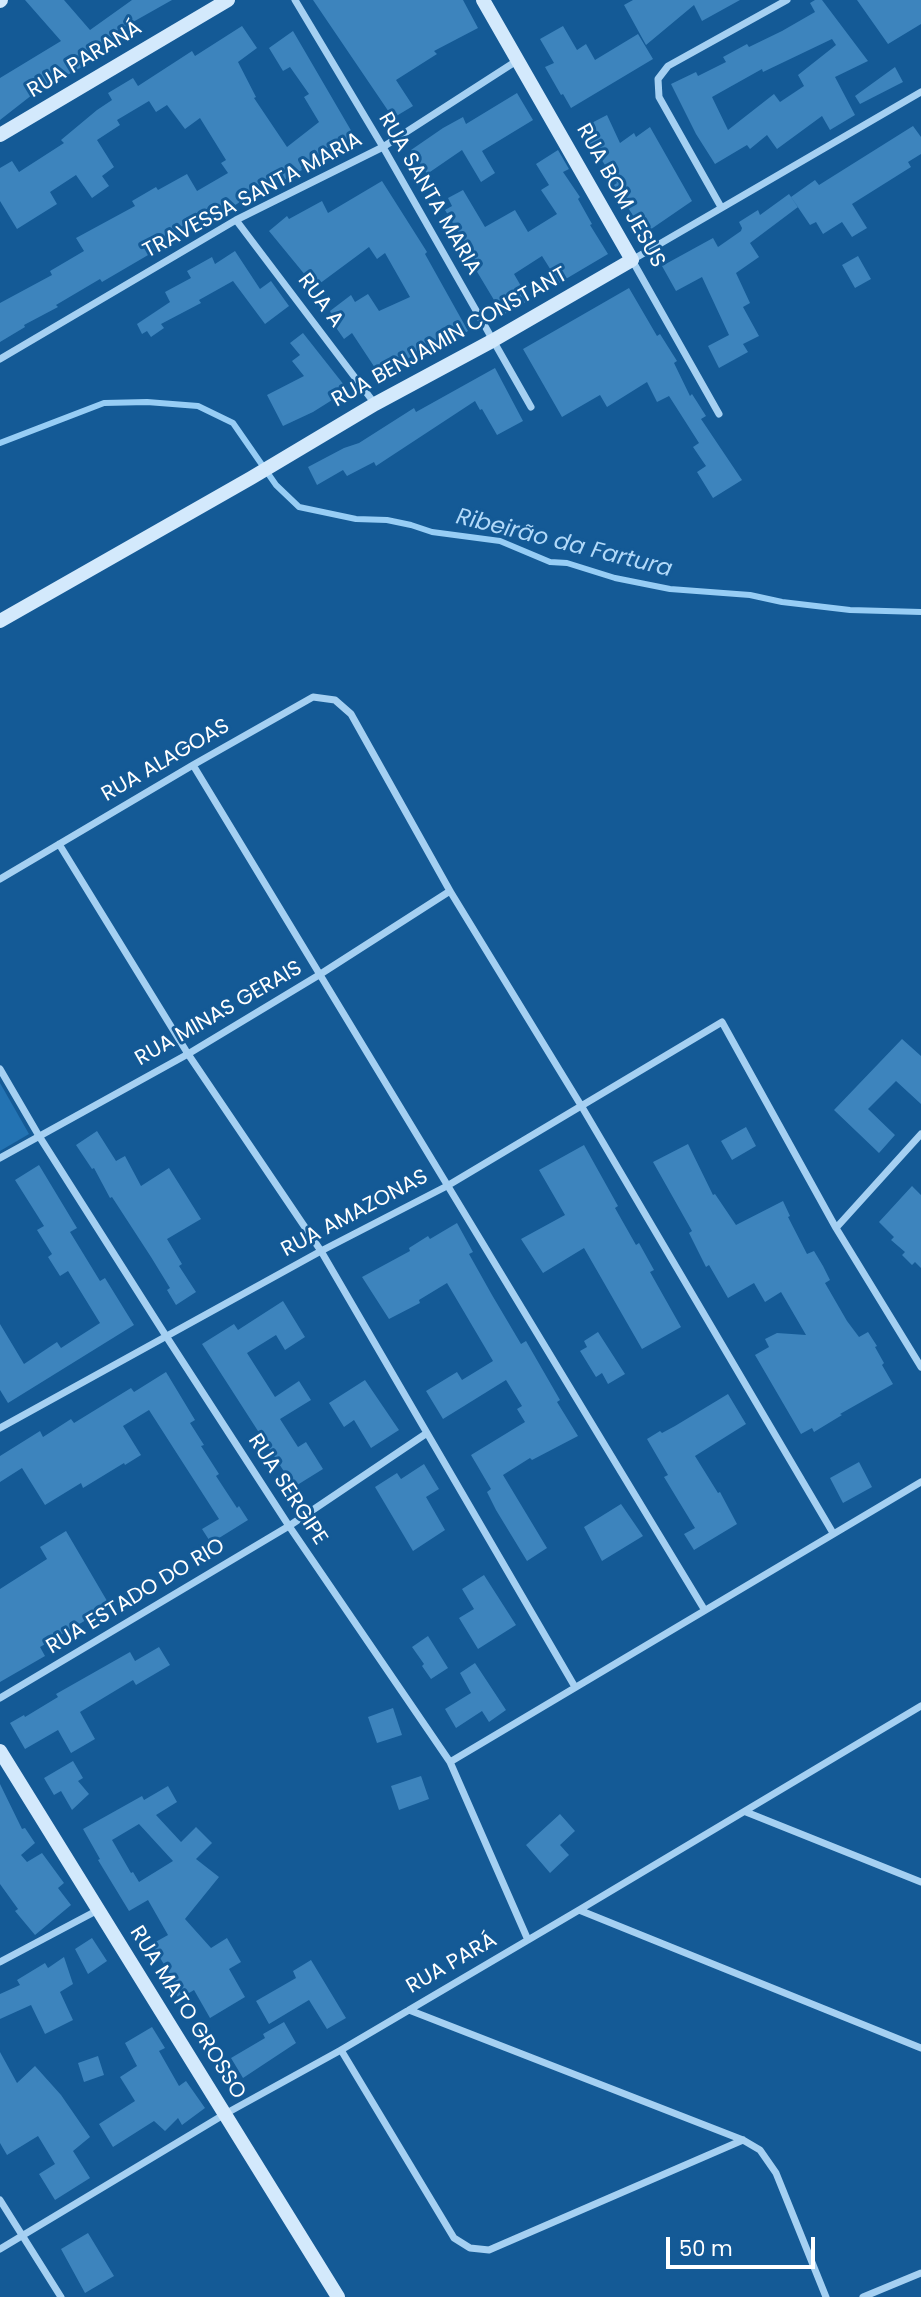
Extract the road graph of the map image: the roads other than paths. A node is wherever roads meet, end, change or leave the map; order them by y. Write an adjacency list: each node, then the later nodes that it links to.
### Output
1 (228, 0): 7 (street, RUA PARANÁ)
2 (295, 0): 8 (street, RUA SANTA MARIA)
3 (484, 0): 5 (street, RUA BOM JESUS)
4 (787, 0): 9 (street)
5 (519, 59): 8 (street, TRAVESSA SANTA MARIA); 11 (street, RUA BOM JESUS)
6 (921, 92): 9 (street, RUA BENJAMIN CONSTANT)
7 (0, 135)
8 (383, 147): 10 (street, TRAVESSA SANTA MARIA); 12 (street, RUA SANTA MARIA)
9 (721, 207): 11 (street, RUA BENJAMIN CONSTANT)
10 (236, 220): 13 (street, TRAVESSA SANTA MARIA); 14 (street, RUA A)
11 (632, 260): 12 (street, RUA BENJAMIN CONSTANT); 16 (street, RUA BOM JESUS)
12 (492, 341): 14 (street, RUA BENJAMIN CONSTANT); 15 (street, RUA SANTA MARIA)
13 (0, 359)
14 (375, 404): 17 (street, RUA BENJAMIN CONSTANT)
15 (531, 407)
16 (719, 414)
17 (0, 621)
18 (193, 765): 19 (street, RUA ALAGOAS); 21 (street, RUA ALAGOAS); 22 (street)
19 (59, 844): 20 (street, RUA ALAGOAS); 23 (street)
20 (0, 879)
21 (450, 891): 22 (street, RUA MINAS GERAIS); 25 (street)
22 (319, 975): 23 (street, RUA MINAS GERAIS); 29 (street)
23 (188, 1054): 27 (street, RUA MINAS GERAIS); 31 (street)
24 (0, 1069): 27 (street, RUA SERGIPE)
25 (582, 1107): 29 (street, RUA AMAZONAS); 30 (street, RUA AMAZONAS); 38 (street)
26 (921, 1134): 30 (street)
27 (39, 1136): 28 (street, RUA MINAS GERAIS); 32 (street, RUA SERGIPE)
28 (0, 1158)
29 (447, 1186): 31 (street, RUA AMAZONAS); 39 (street)
30 (836, 1227): 33 (street)
31 (321, 1251): 32 (street, RUA AMAZONAS); 35 (street)
32 (166, 1336): 34 (street, RUA AMAZONAS); 37 (street, RUA SERGIPE)
33 (921, 1367)
34 (0, 1427)
35 (427, 1433): 37 (street, RUA ESTADO DO RIO); 40 (street)
36 (921, 1482): 38 (street)
37 (289, 1526): 41 (street, RUA ESTADO DO RIO); 45 (street, RUA SERGIPE)
38 (833, 1533): 39 (street)
39 (704, 1609): 40 (street)
40 (575, 1687): 45 (street)
41 (0, 1698)
42 (921, 1706): 43 (street, RUA PARÁ)
43 (917, 1713): 46 (street, RUA PARÁ)
44 (0, 1751): 48 (street, RUA MATO GROSSO)
45 (450, 1762): 50 (street, RUA SERGIPE)
46 (746, 1812): 47 (street); 49 (street, RUA PARÁ)
47 (921, 1882)
48 (98, 1909): 51 (street); 55 (street, RUA MATO GROSSO)
49 (579, 1910): 50 (street, RUA PARÁ); 53 (street)
50 (528, 1940): 52 (street, RUA PARÁ)
51 (0, 1962)
52 (409, 2010): 54 (street, RUA PARÁ); 56 (street)
53 (921, 2048)
54 (341, 2050): 55 (street, RUA PARÁ); 56 (street)
55 (225, 2114): 58 (street, RUA PARÁ); 62 (street, RUA MATO GROSSO)
56 (743, 2140): 63 (street)
57 (0, 2200): 58 (street)
58 (22, 2235): 59 (street, RUA PARÁ); 61 (street)
59 (0, 2249)
60 (921, 2273): 64 (street)
61 (61, 2297)
62 (338, 2297)
63 (826, 2297)
64 (863, 2297)

